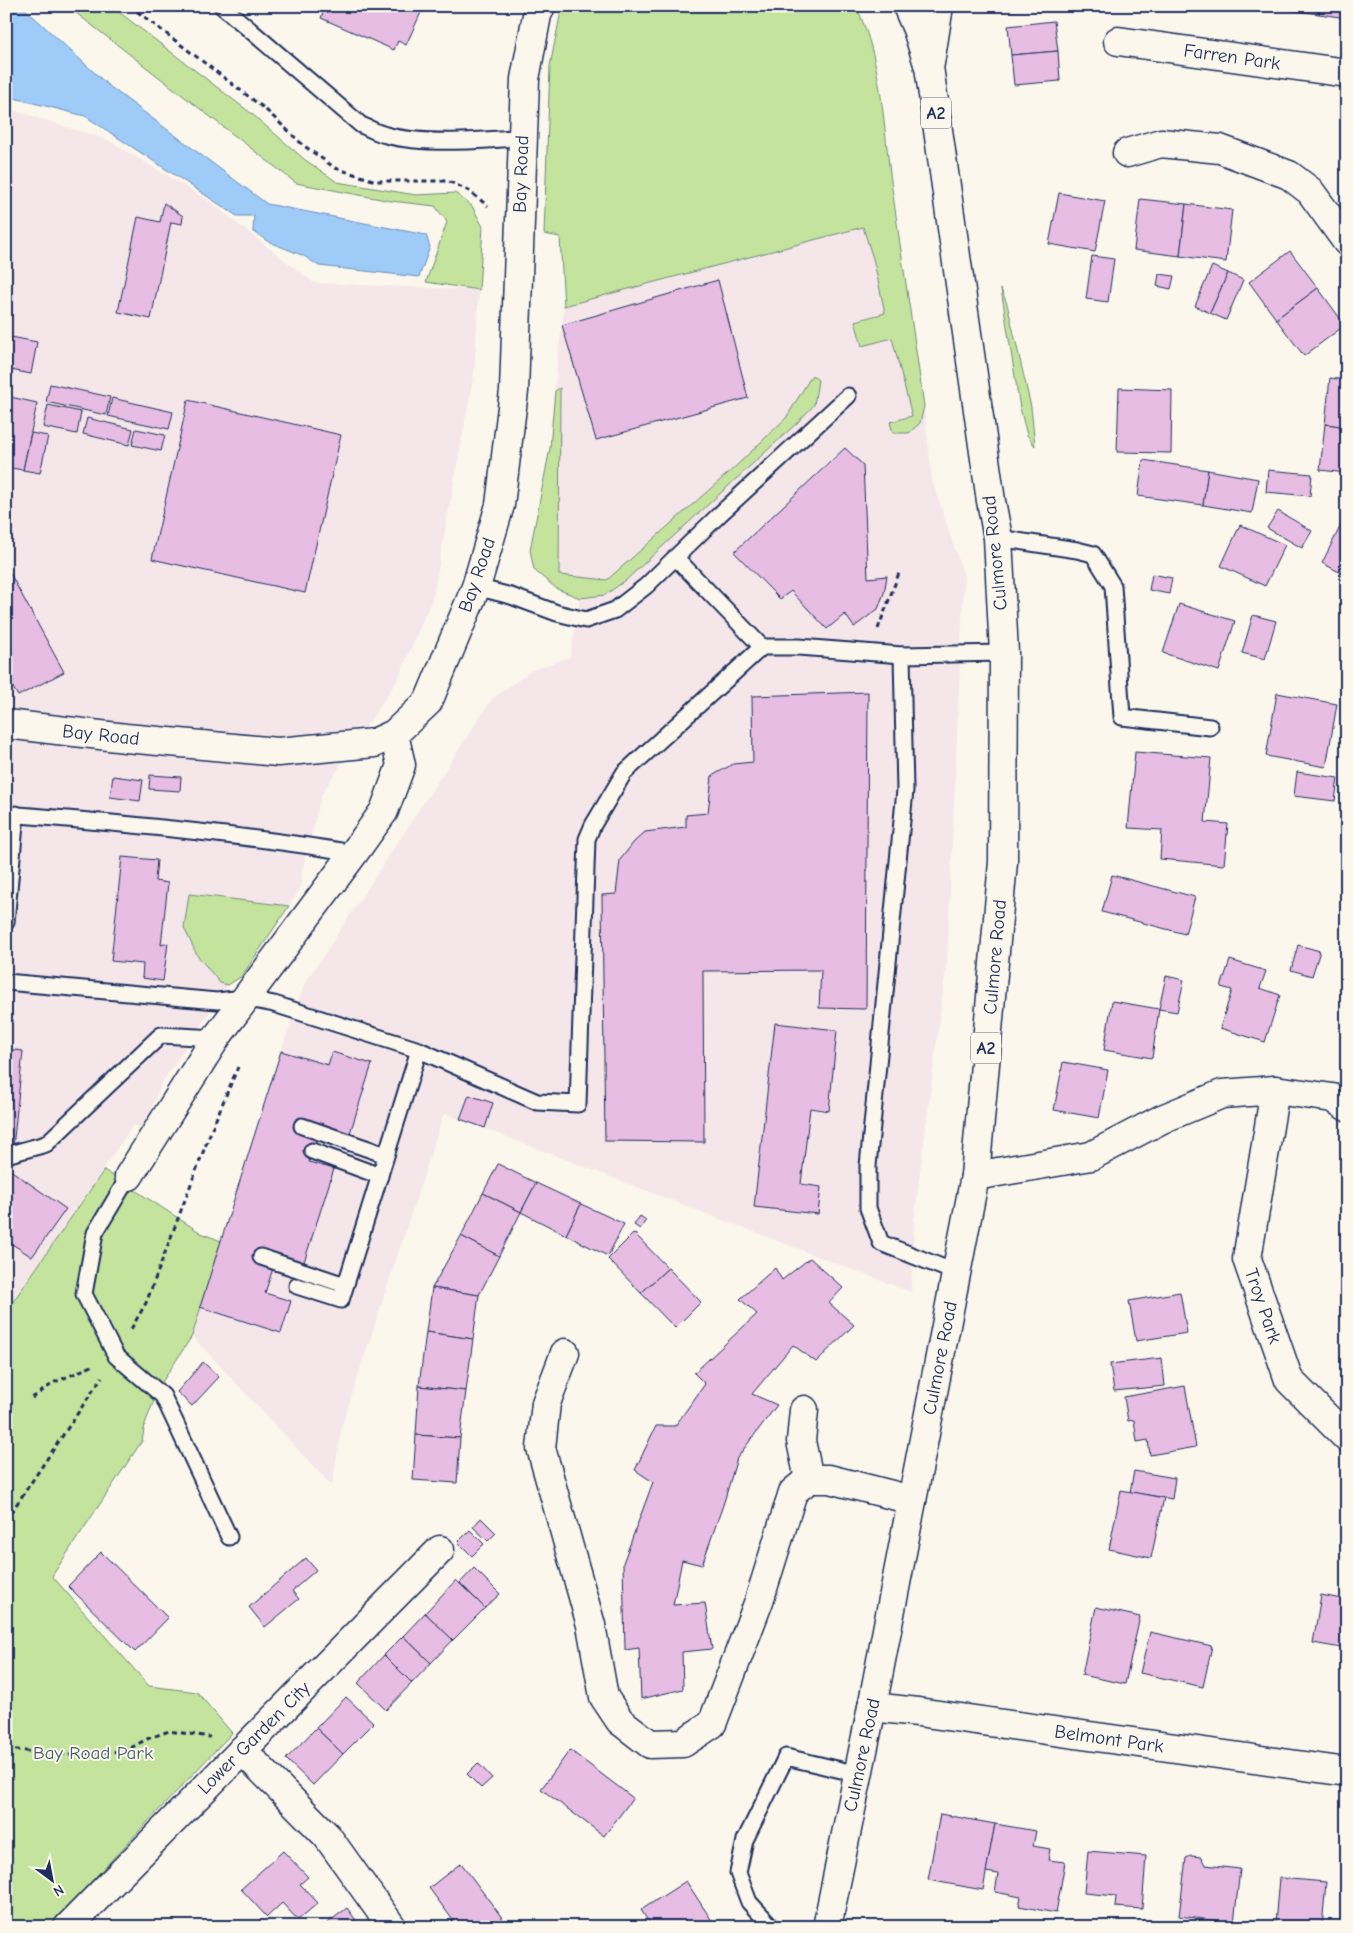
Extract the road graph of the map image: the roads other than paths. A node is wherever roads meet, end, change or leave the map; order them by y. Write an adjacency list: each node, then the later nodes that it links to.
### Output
1 (222, 6): 8 (lane)
2 (541, 6): 8 (main road, Bay Road)
3 (907, 6): 6 (main road, Culmore Road / A2)
4 (939, 6): 6 (main road, Culmore Road / A2)
5 (1118, 41): 7 (main road, Farren Park)
6 (930, 67): 12 (main road, Culmore Road / A2)
7 (1347, 73)
8 (522, 137): 14 (main road, Bay Road)
9 (1127, 153): 10 (main road)
10 (1347, 242)
11 (848, 396): 13 (lane)
12 (998, 538): 16 (main road, Culmore Road / A2); 19 (lane)
13 (676, 558): 14 (lane); 15 (lane)
14 (476, 587): 20 (main road, Bay Road)
15 (762, 646): 17 (lane); 27 (lane)
16 (1004, 653): 17 (lane); 36 (main road, Culmore Road / A2)
17 (902, 655): 38 (lane)
18 (6, 724): 20 (main road, Bay Road)
19 (1210, 727)
20 (394, 734): 22 (main road)
21 (11, 814): 22 (lane); 23 (lane)
22 (354, 853): 25 (main road)
23 (6, 922)
24 (6, 982): 25 (lane)
25 (244, 998): 26 (main road); 27 (lane)
26 (216, 1038): 32 (lane); 34 (main road)
27 (419, 1050): 33 (lane)
28 (1275, 1090): 29 (main road); 36 (main road); 43 (main road, Troy Park)
29 (1347, 1107)
30 (302, 1126): 33 (lane)
31 (312, 1151): 35 (lane)
32 (6, 1155)
33 (386, 1155): 35 (lane)
34 (129, 1176): 46 (lane)
35 (380, 1176): 39 (lane)
36 (975, 1176): 38 (main road, Culmore Road / A2)
37 (261, 1256): 39 (lane)
38 (957, 1273): 45 (main road, Culmore Road / A2)
39 (346, 1285): 40 (lane)
40 (297, 1286)
41 (566, 1353): 44 (main road)
42 (804, 1410): 44 (main road)
43 (1347, 1438)
44 (809, 1479): 45 (main road)
45 (912, 1500): 48 (main road, Culmore Road / A2)
46 (229, 1537)
47 (440, 1550): 49 (main road, Lower Garden City)
48 (872, 1708): 50 (main road, Belmont Park); 51 (main road, Culmore Road / A2)
49 (242, 1750): 52 (main road); 53 (main road, Lower Garden City)
50 (1347, 1772)
51 (858, 1774): 54 (lane); 55 (main road, Culmore Road / A2)
52 (387, 1925)
53 (68, 1927)
54 (772, 1927)
55 (827, 1927)

